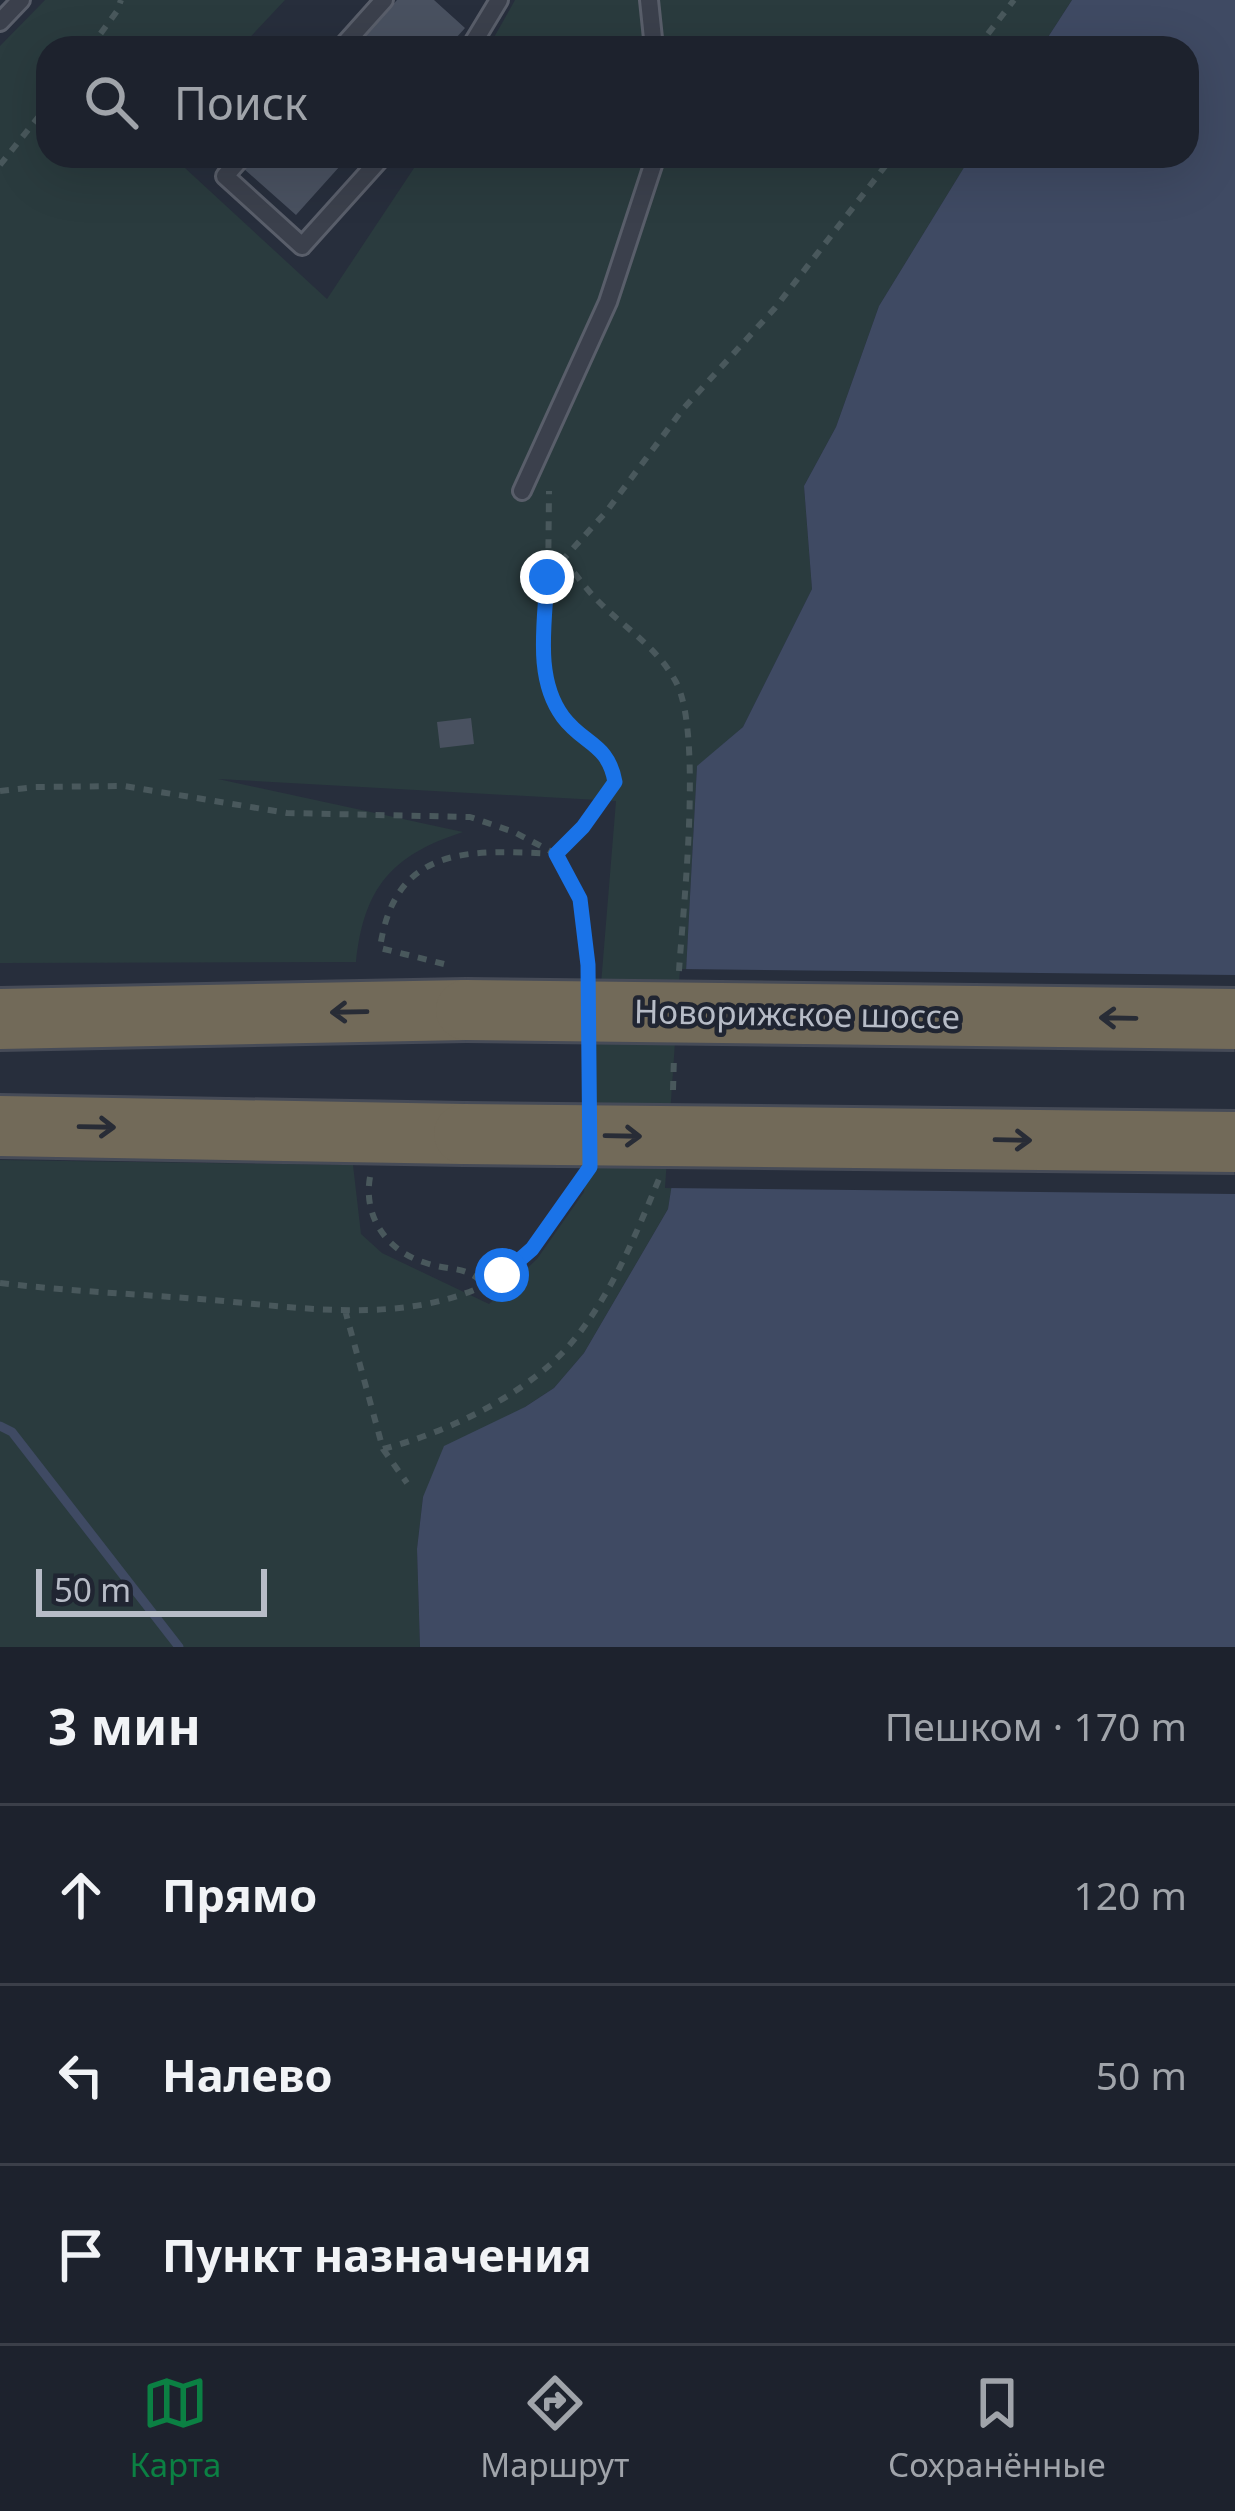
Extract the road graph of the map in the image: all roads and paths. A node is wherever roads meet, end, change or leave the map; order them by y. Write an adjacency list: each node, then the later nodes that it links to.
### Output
1 (21, 0): 8 (lane)
2 (121, 0): 9 (path)
3 (384, 0): 10 (lane)
4 (472, 0): 7 (lane)
5 (649, 0): 12 (lane)
6 (1014, 0): 13 (path)
7 (495, 8): 11 (lane)
8 (0, 22)
9 (99, 36)
10 (351, 36)
11 (478, 36)
12 (653, 36)
13 (986, 36)
14 (36, 120): 15 (path)
15 (0, 165)
16 (232, 168): 17 (lane)
17 (372, 168)
18 (652, 168): 20 (lane)
19 (884, 168): 22 (path)
20 (551, 428): 21 (lane); 23 (path)
21 (522, 491)
22 (563, 559): 23 (path); 28 (path)
23 (547, 577): 25 (path)
24 (0, 791): 25 (path)
25 (556, 854): 26 (path); 27 (path)
26 (455, 987): 29 (highway, Новорижское шоссе, one-way to 29); 30 (highway, Новорижское шоссе, one-way to 26, bridge)
27 (588, 987)
28 (678, 991)
29 (0, 1018)
30 (1235, 1019)
31 (588, 1032): 33 (path)
32 (675, 1038): 34 (path)
33 (589, 1099)
34 (672, 1108)
35 (0, 1126): 36 (highway, one-way to 36, bridge)
36 (1235, 1142)
37 (590, 1167): 41 (path)
38 (662, 1171): 43 (path)
39 (369, 1177): 41 (path)
40 (0, 1283): 42 (path)
41 (486, 1285): 42 (path)
42 (345, 1310): 43 (path)
43 (383, 1449): 44 (path)
44 (407, 1483)

